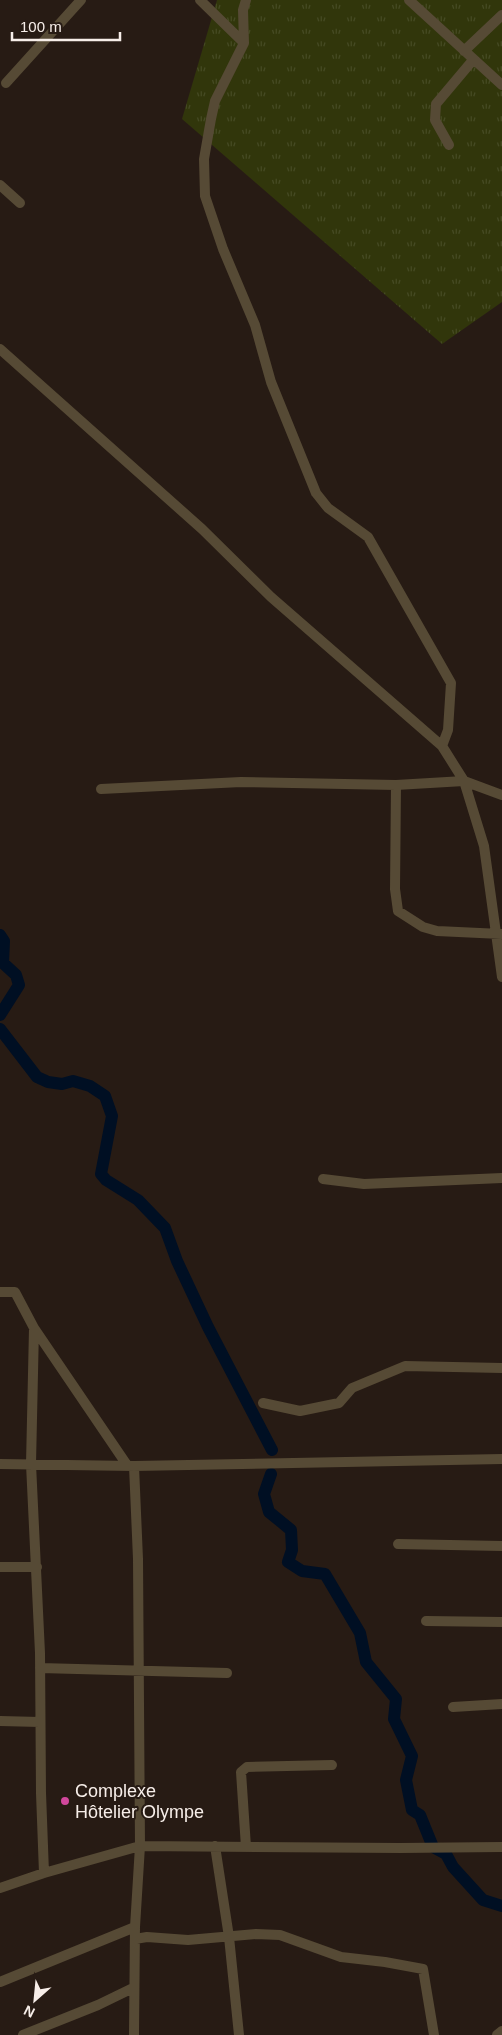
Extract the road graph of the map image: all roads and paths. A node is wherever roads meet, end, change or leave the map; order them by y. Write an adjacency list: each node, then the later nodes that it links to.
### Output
1 (81, 0): 9 (street)
2 (200, 0): 6 (street)
3 (246, 0): 6 (street)
4 (409, 0): 7 (street)
5 (502, 15): 7 (street)
6 (244, 43): 15 (street)
7 (464, 51): 8 (street)
8 (473, 60): 10 (street); 11 (street)
9 (6, 83)
10 (502, 84)
11 (449, 145)
12 (0, 185): 13 (street)
13 (20, 202)
14 (0, 349): 15 (street)
15 (442, 746): 16 (street)
16 (464, 781): 17 (street); 19 (street); 20 (street)
17 (396, 785): 18 (street); 20 (street)
18 (100, 788)
19 (501, 795)
20 (499, 934): 21 (street)
21 (502, 977)
22 (502, 1178): 23 (street)
23 (323, 1179)
24 (0, 1292): 25 (street)
25 (34, 1328): 30 (street); 31 (street)
26 (502, 1368): 27 (street)
27 (263, 1403)
28 (502, 1459): 31 (street)
29 (0, 1464): 30 (street)
30 (31, 1464): 31 (street); 35 (street)
31 (131, 1466): 39 (street)
32 (398, 1544): 33 (street)
33 (502, 1546)
34 (0, 1567): 35 (street)
35 (37, 1567): 38 (street)
36 (426, 1621): 37 (street)
37 (502, 1622)
38 (40, 1668): 39 (street); 44 (street)
39 (139, 1670): 40 (street); 46 (street)
40 (227, 1673)
41 (502, 1704): 42 (street)
42 (453, 1707)
43 (0, 1721): 44 (street)
44 (40, 1722): 50 (street)
45 (332, 1765): 49 (street)
46 (140, 1846): 47 (street); 50 (street); 52 (street)
47 (215, 1846): 49 (street); 53 (street)
48 (502, 1846): 49 (street)
49 (246, 1847)
50 (44, 1873): 51 (street)
51 (0, 1888)
52 (135, 1927): 54 (street); 55 (street)
53 (230, 1937): 54 (street); 60 (street); 61 (street)
54 (135, 1939): 56 (street)
55 (0, 1982)
56 (133, 1988): 58 (street); 59 (street)
57 (502, 2031): 62 (street)
58 (23, 2035)
59 (134, 2035)
60 (239, 2035)
61 (434, 2035)
62 (497, 2035)

